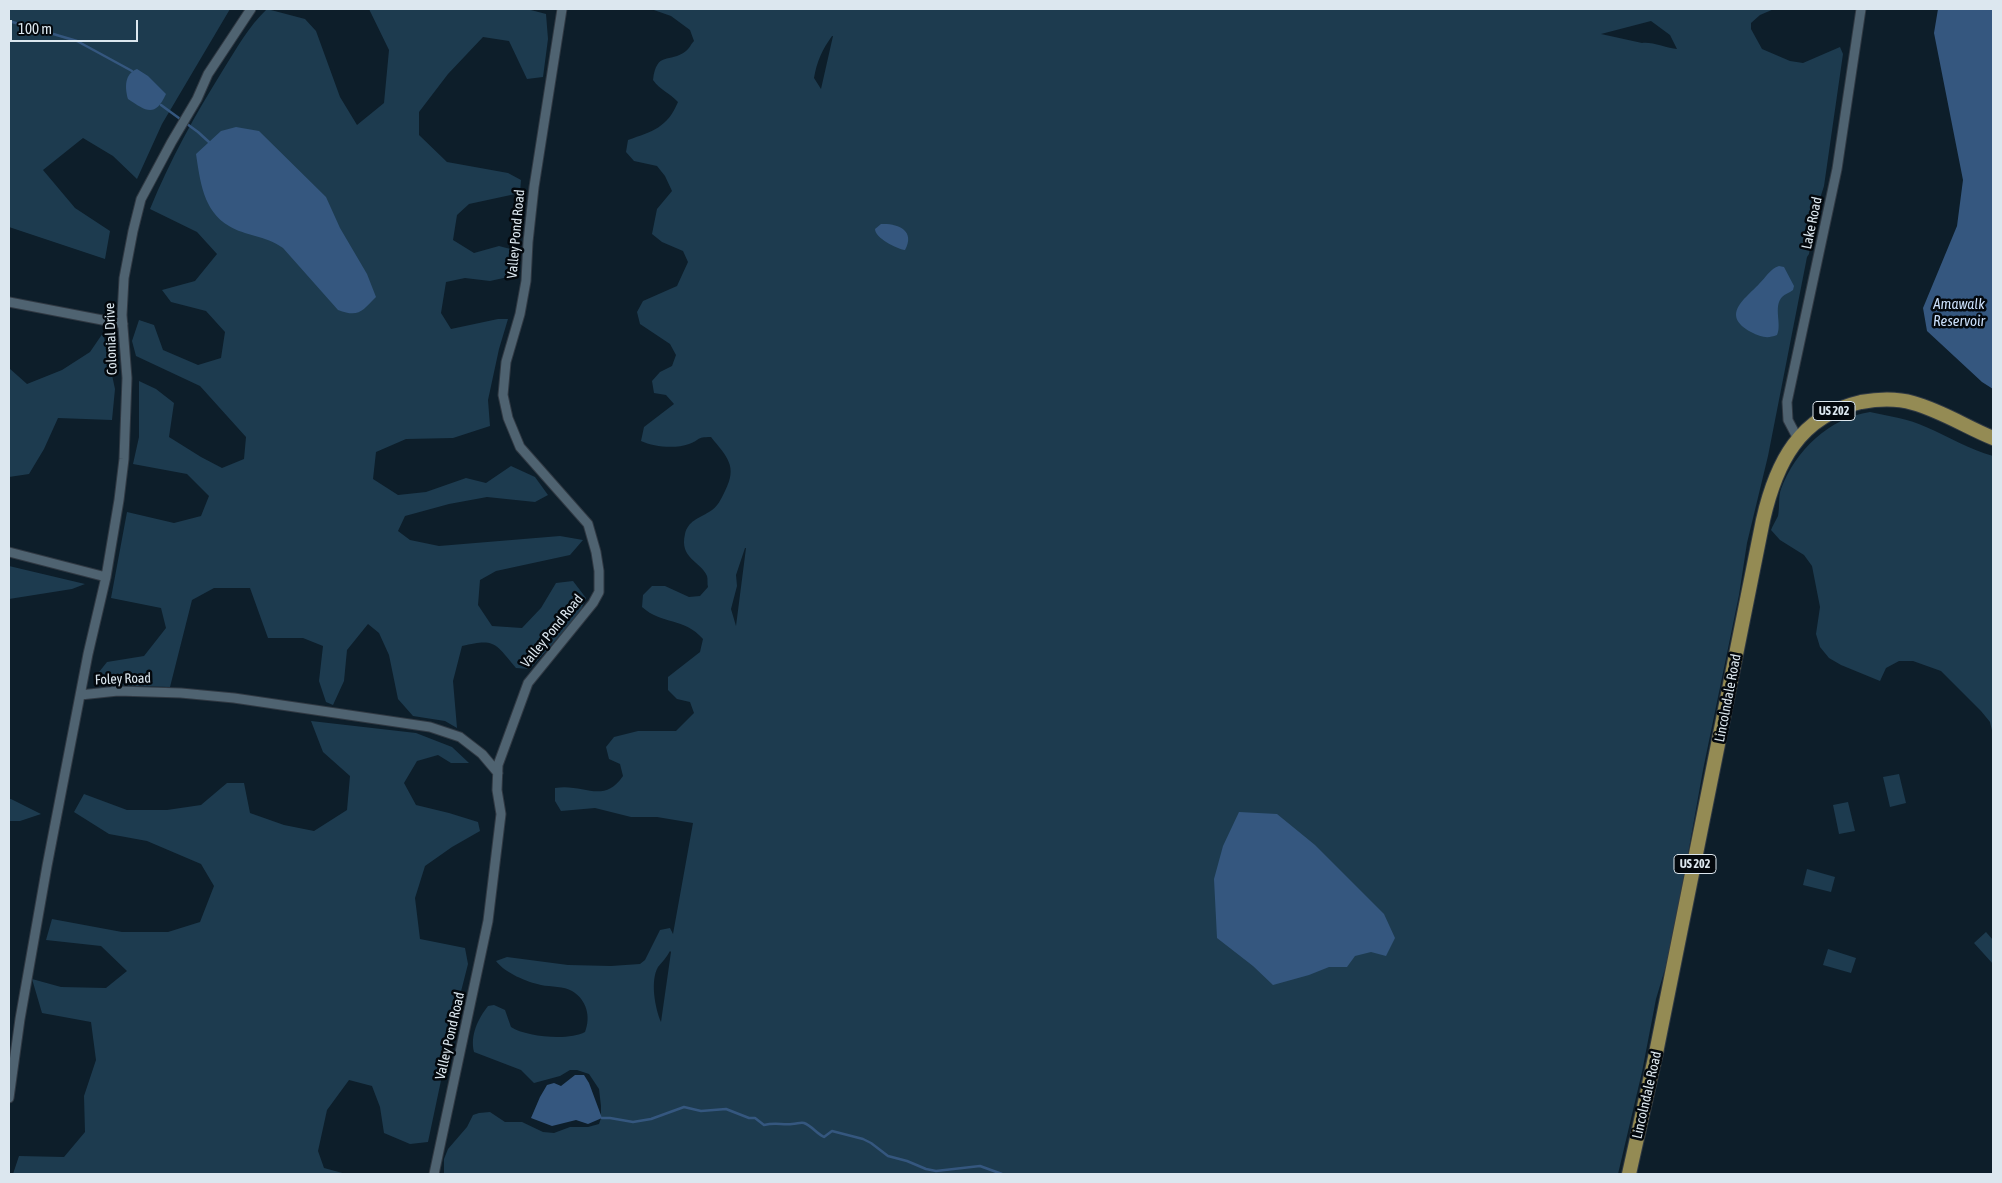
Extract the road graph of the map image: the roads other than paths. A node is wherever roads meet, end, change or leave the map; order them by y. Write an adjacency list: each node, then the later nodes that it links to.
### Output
1 (251, 9): 5 (street, Colonial Drive)
2 (562, 9): 11 (street, Valley Pond Road)
3 (1861, 9): 7 (street, Lake Road)
4 (9, 302): 5 (street)
5 (123, 324): 9 (street, Colonial Drive)
6 (1993, 438): 7 (main road, Lincolndale Road / US 202)
7 (1798, 439): 14 (main road, Lincolndale Road / US 202)
8 (9, 552): 9 (street)
9 (106, 577): 10 (street, Colonial Drive)
10 (80, 695): 11 (street, Foley Road); 12 (street, Foley Road)
11 (498, 773): 13 (street, Valley Pond Road)
12 (9, 1098)
13 (434, 1174)
14 (1629, 1174)

